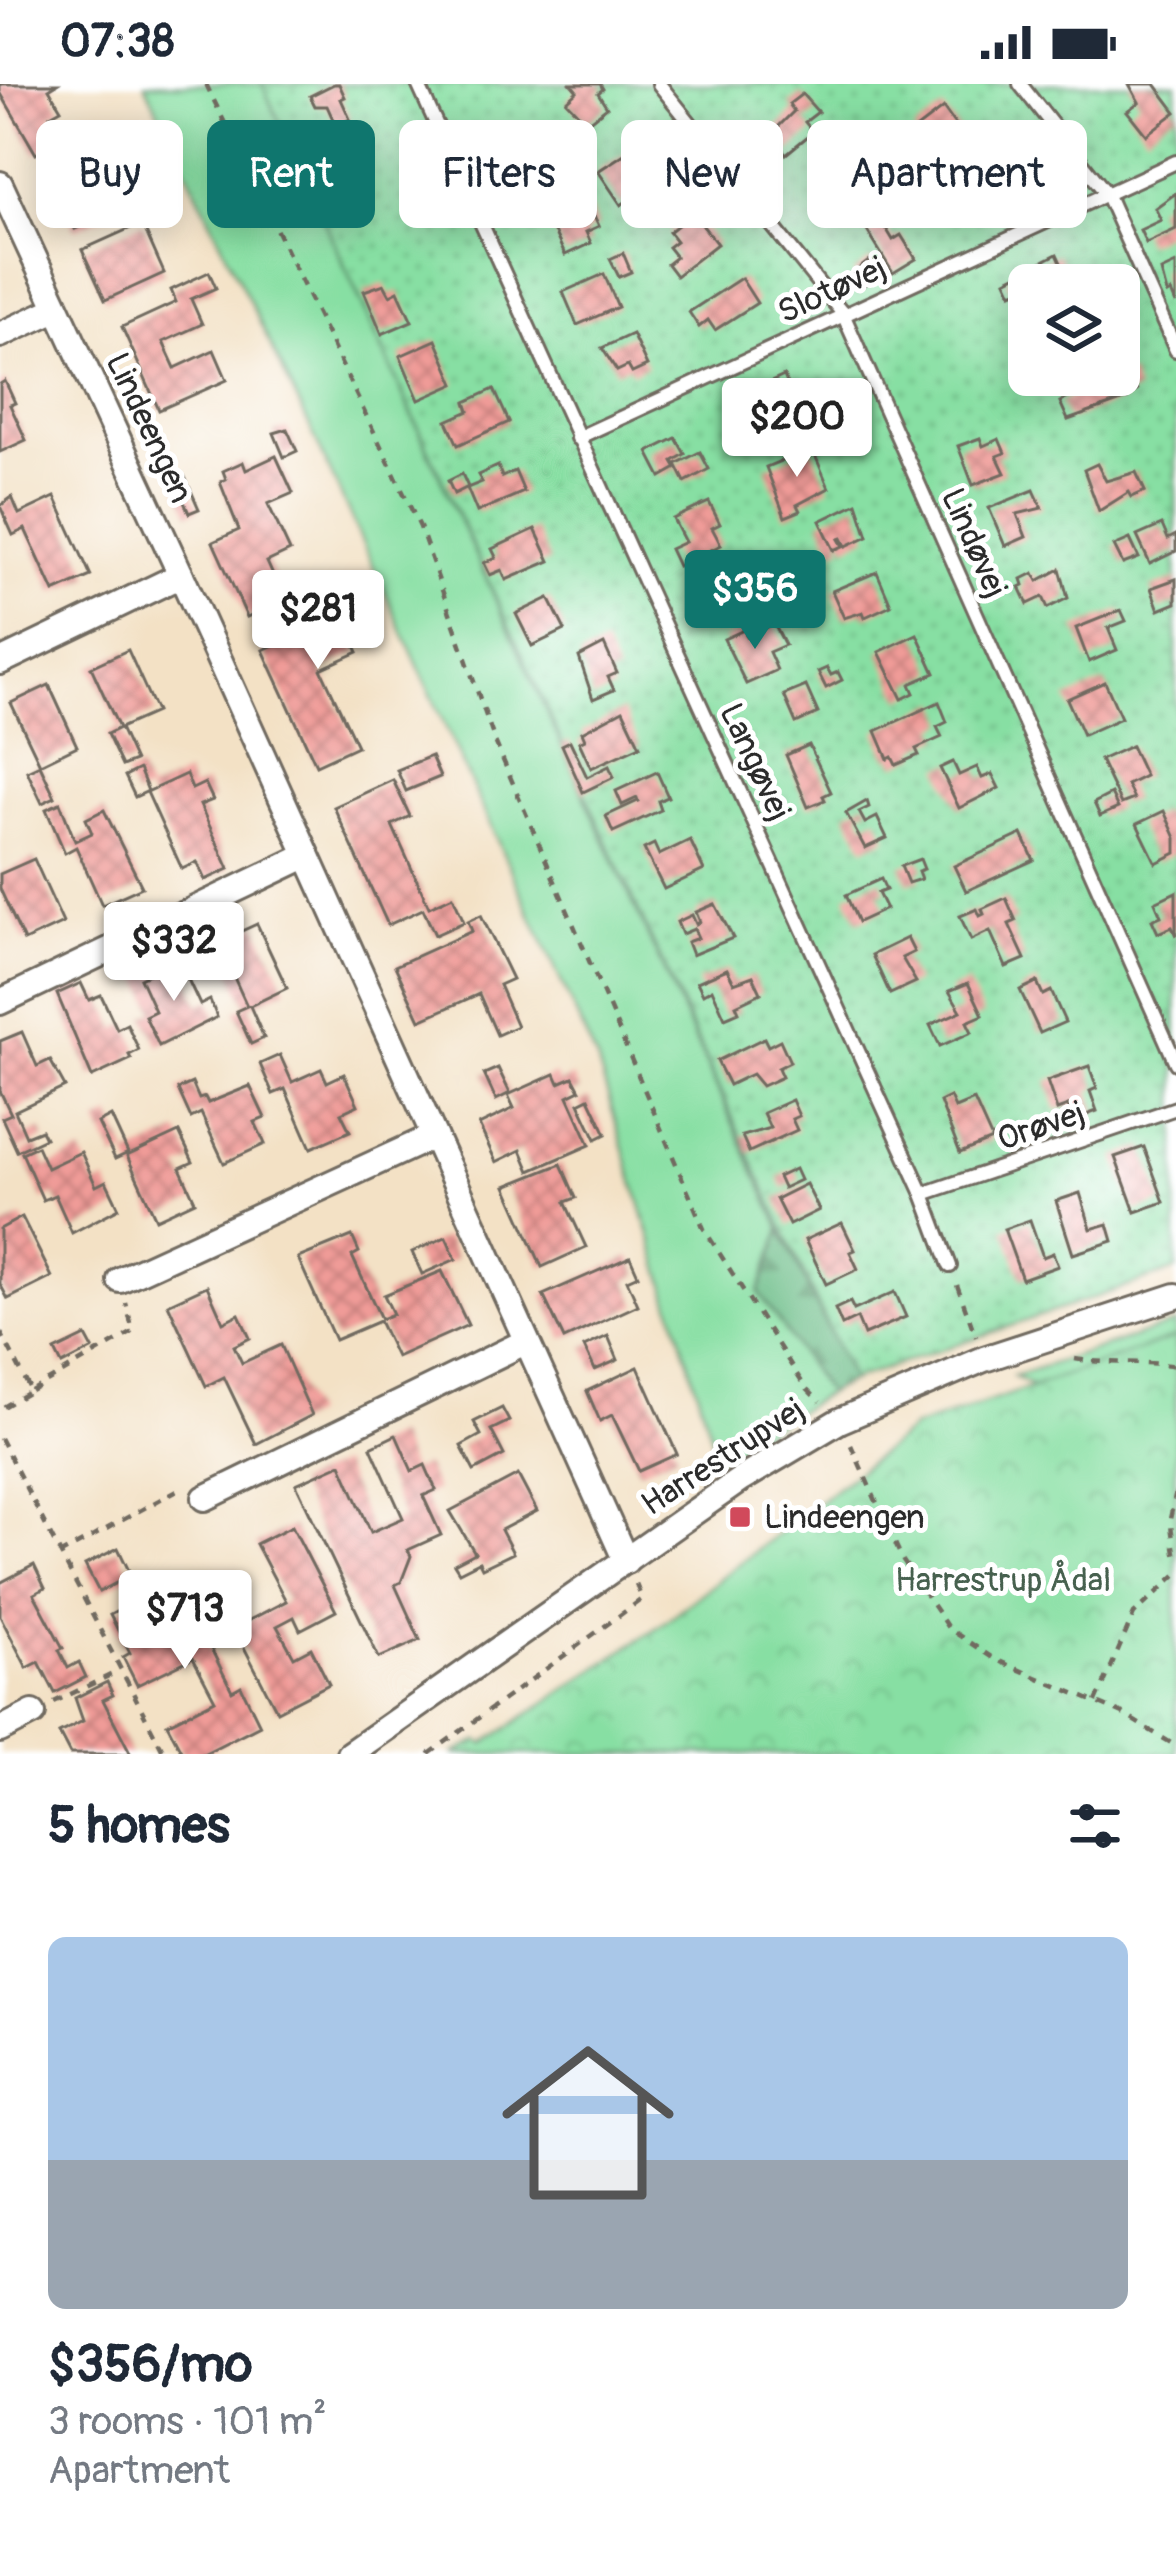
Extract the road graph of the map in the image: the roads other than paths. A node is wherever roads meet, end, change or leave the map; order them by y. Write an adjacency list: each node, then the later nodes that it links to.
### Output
1 (418, 84): 11 (lane, Langøvej)
2 (659, 84): 8 (lane, Lindøvej)
3 (1020, 84): 6 (lane)
4 (1176, 163): 6 (lane, Slotøvej)
5 (0, 184): 7 (street, Lindeengen)
6 (1106, 193): 8 (lane, Slotøvej); 10 (lane)
7 (56, 309): 9 (street); 12 (street, Lindeengen)
8 (843, 314): 11 (lane, Slotøvej); 16 (lane, Lindøvej)
9 (0, 335)
10 (1176, 350)
11 (577, 438): 19 (lane, Langøvej)
12 (182, 575): 13 (street); 14 (street, Lindeengen)
13 (0, 662)
14 (306, 856): 15 (street); 18 (street, Lindeengen)
15 (0, 1002)
16 (1176, 1063)
17 (1176, 1108): 19 (lane, Orøvej)
18 (434, 1136): 21 (street); 23 (street, Lindeengen)
19 (923, 1195): 20 (lane, Langøvej)
20 (950, 1266)
21 (120, 1280)
22 (1176, 1296): 25 (street, Harrestrupvej)
23 (525, 1342): 24 (street); 25 (street, Lindeengen)
24 (205, 1498)
25 (626, 1561): 28 (street, Harrestrupvej)
26 (33, 1713): 27 (street)
27 (0, 1730)
28 (349, 1754)

